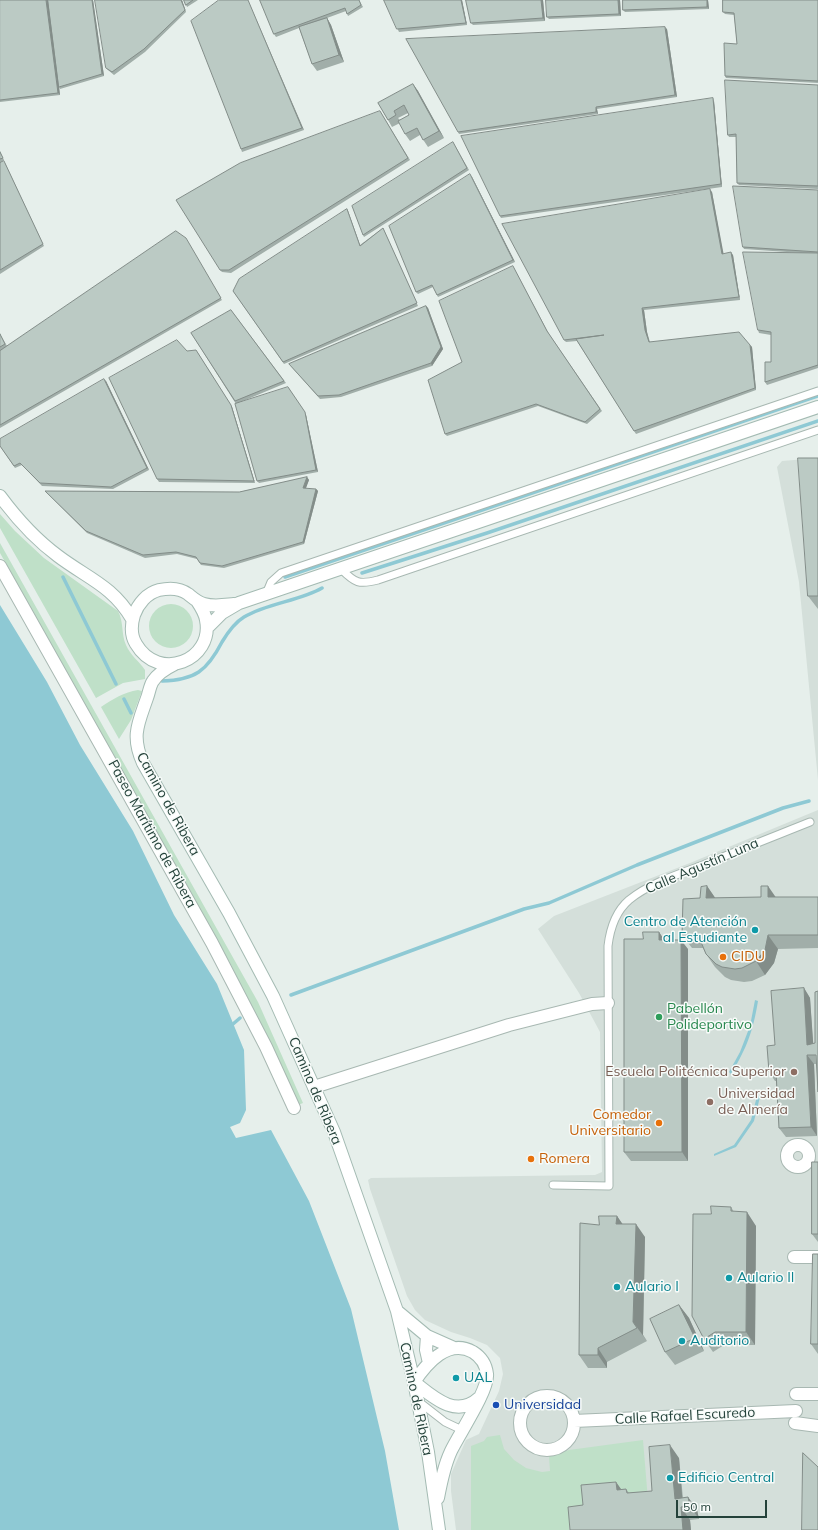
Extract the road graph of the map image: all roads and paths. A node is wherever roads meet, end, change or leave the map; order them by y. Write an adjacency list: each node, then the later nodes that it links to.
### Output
1 (818, 391): 8 (lane)
2 (818, 407): 6 (main road)
3 (818, 430): 6 (lane)
4 (0, 496): 7 (main road)
5 (0, 566): 20 (main road, Paseo Marítimo de Ribera)
6 (341, 569): 8 (main road)
7 (110, 591): 9 (main road); 12 (main road)
8 (266, 594): 11 (main road)
9 (145, 598): 10 (main road); 12 (main road)
10 (197, 601): 11 (main road); 13 (main road)
11 (239, 603): 13 (main road)
12 (132, 619): 14 (main road)
13 (207, 628): 15 (main road)
14 (147, 658): 15 (main road); 16 (main road)
15 (175, 664): 16 (main road, Camino de Ribera)
16 (152, 683): 19 (main road, Camino de Ribera)
17 (810, 822): 18 (lane, Calle Agustín Luna)
18 (608, 1003): 19 (main road); 23 (lane, Calle Agustín Luna)
19 (314, 1087): 26 (main road, Camino de Ribera)
20 (294, 1108)
21 (806, 1148): 22 (main road)
22 (818, 1148)
23 (553, 1185)
24 (794, 1257): 25 (main road)
25 (818, 1257)
26 (397, 1311): 27 (main road); 30 (main road, Camino de Ribera)
27 (427, 1336): 28 (main road); 29 (main road)
28 (454, 1348): 29 (main road); 33 (main road)
29 (429, 1363): 30 (main road)
30 (414, 1382): 33 (main road); 34 (main road, Camino de Ribera)
31 (796, 1394): 32 (main road)
32 (818, 1394)
33 (480, 1397): 37 (main road)
34 (418, 1401): 37 (lane); 38 (main road, Camino de Ribera)
35 (574, 1421): 35 (main road); 36 (main road, Calle Rafael Escuredo)
36 (818, 1426)
37 (462, 1430): 38 (main road)
38 (437, 1507): 39 (main road, Camino de Ribera)
39 (440, 1530)

